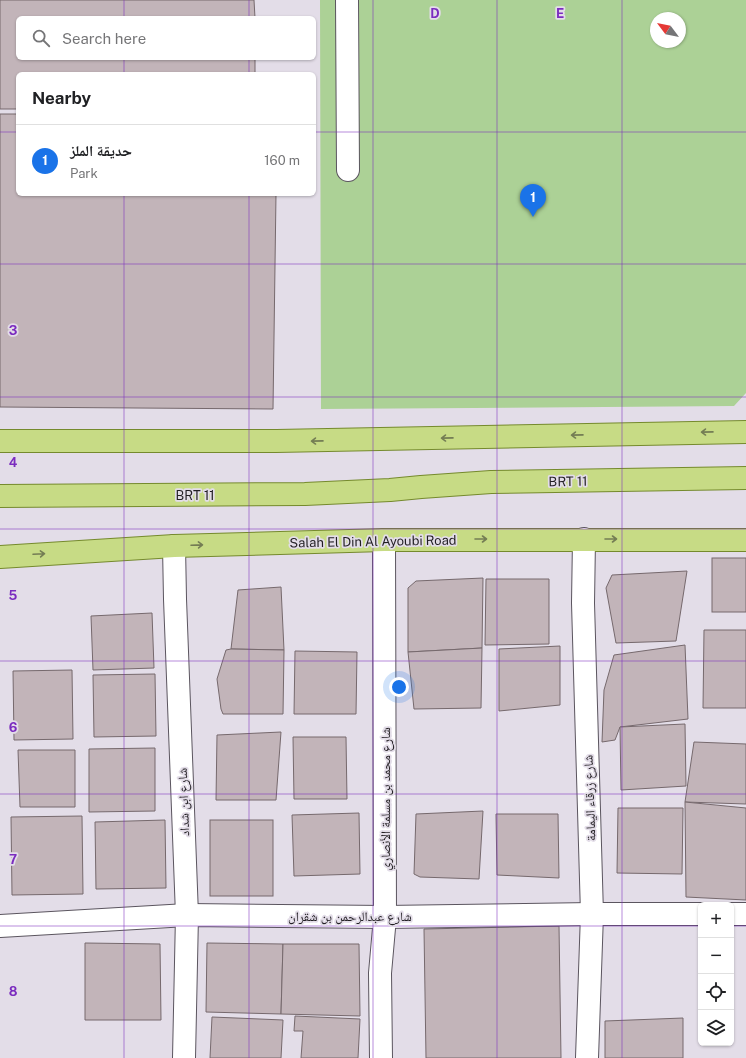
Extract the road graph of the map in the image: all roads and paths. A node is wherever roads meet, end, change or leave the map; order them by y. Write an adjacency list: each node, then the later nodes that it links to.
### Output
1 (347, 0): 2 (street)
2 (348, 170)
3 (746, 432): 4 (main road, one-way to 4)
4 (0, 441)
5 (746, 478): 6 (main road, BRT 11)
6 (390, 490): 7 (main road, BRT 11); 8 (main road, BRT 11)
7 (746, 493)
8 (0, 496)
9 (584, 539): 10 (main road, Salah El Din Al Ayoubi Road, one-way to 9); 11 (main road, Salah El Din Al Ayoubi Road, one-way to 11); 14 (street, شارع زرقاء اليمامة)
10 (384, 540): 12 (main road, Salah El Din Al Ayoubi Road, one-way to 10); 19 (street, شارع محمد بن مسلمة الأنصاري)
11 (746, 540)
12 (174, 546): 13 (main road, Salah El Din Al Ayoubi Road, one-way to 12); 18 (street, شارع ابن شداد)
13 (0, 556)
14 (592, 914): 15 (street, شارع عبدالرحمن بن شقران); 19 (street, شارع عبدالرحمن بن شقران); 23 (street, شارع زرقاء اليمامة)
15 (698, 914)
16 (734, 914): 17 (street)
17 (746, 914)
18 (187, 915): 19 (street, شارع عبدالرحمن بن شقران); 20 (street, شارع عبدالرحمن بن شقران); 21 (street, شارع ابن شداد)
19 (385, 917): 22 (street, شارع محمد بن مسلمة الأنصاري)
20 (0, 926)
21 (184, 1058)
22 (381, 1058)
23 (587, 1058)

